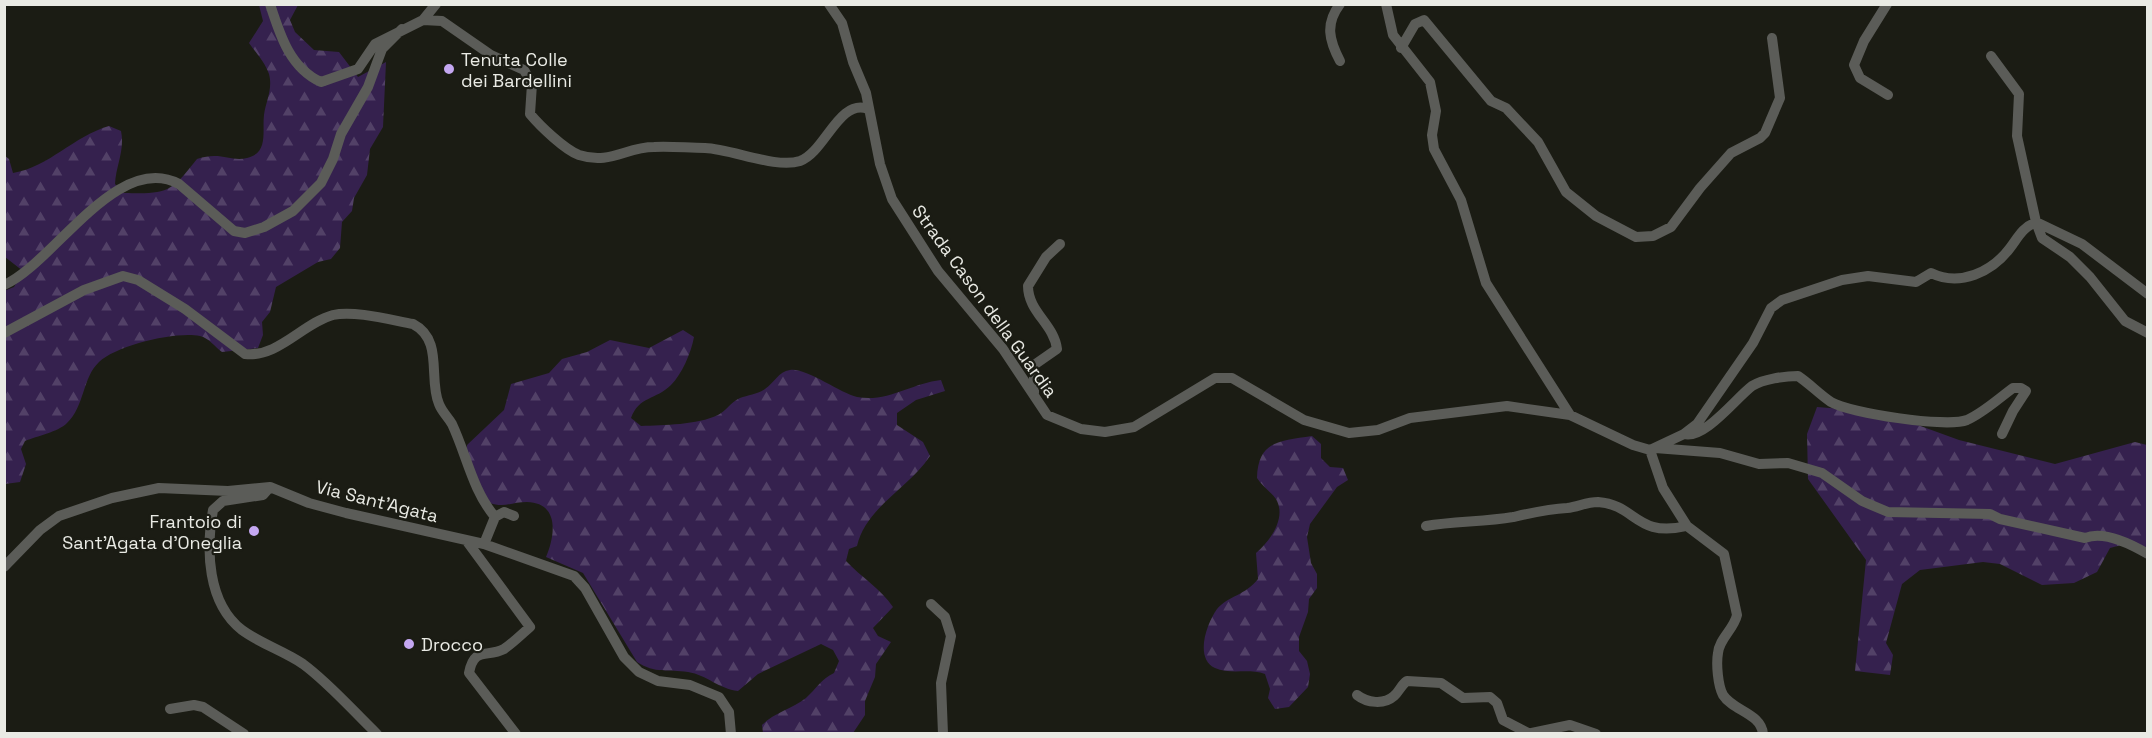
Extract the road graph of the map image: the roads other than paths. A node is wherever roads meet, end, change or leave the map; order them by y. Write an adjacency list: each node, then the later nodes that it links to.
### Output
1 (270, 4): 8 (street)
2 (436, 4): 7 (street)
3 (829, 4): 14 (street, Strada Cason della Guardia)
4 (1340, 4): 12 (street)
5 (1386, 4): 10 (street)
6 (1887, 4): 13 (street)
7 (423, 20): 8 (street); 14 (street)
8 (402, 29): 17 (street)
9 (1772, 38): 10 (street)
10 (1401, 48): 22 (street)
11 (1991, 57): 15 (street)
12 (1340, 61)
13 (1888, 95)
14 (868, 109): 21 (street, Strada Cason della Guardia)
15 (2036, 222): 18 (street); 20 (street); 23 (street)
16 (1060, 244): 21 (street)
17 (4, 285)
18 (2148, 294)
19 (4, 333): 28 (street)
20 (2148, 333)
21 (1034, 393): 22 (street, Strada Cason della Guardia)
22 (1570, 415): 25 (street, Strada Cason della Guardia)
23 (1684, 434): 24 (street); 25 (street)
24 (2002, 434)
25 (1652, 449): 30 (street); 33 (street, Strada Cason della Guardia)
26 (270, 487): 31 (street, Via Sant'Agata); 34 (street, Via Sant'Agata); 41 (street)
27 (514, 516): 28 (street)
28 (495, 517): 32 (street)
29 (1426, 526): 30 (street)
30 (1687, 526): 46 (street)
31 (466, 540): 32 (street, Via Sant'Agata); 42 (street)
32 (484, 544): 43 (street, Via Sant'Agata)
33 (2148, 554)
34 (9, 558): 35 (street, Via Sant'Agata)
35 (4, 567)
36 (931, 604): 44 (street)
37 (1357, 695): 39 (street)
38 (170, 709): 40 (street)
39 (1527, 733): 45 (street)
40 (244, 734)
41 (376, 734)
42 (516, 734)
43 (731, 734)
44 (943, 734)
45 (1596, 734)
46 (1763, 734)

